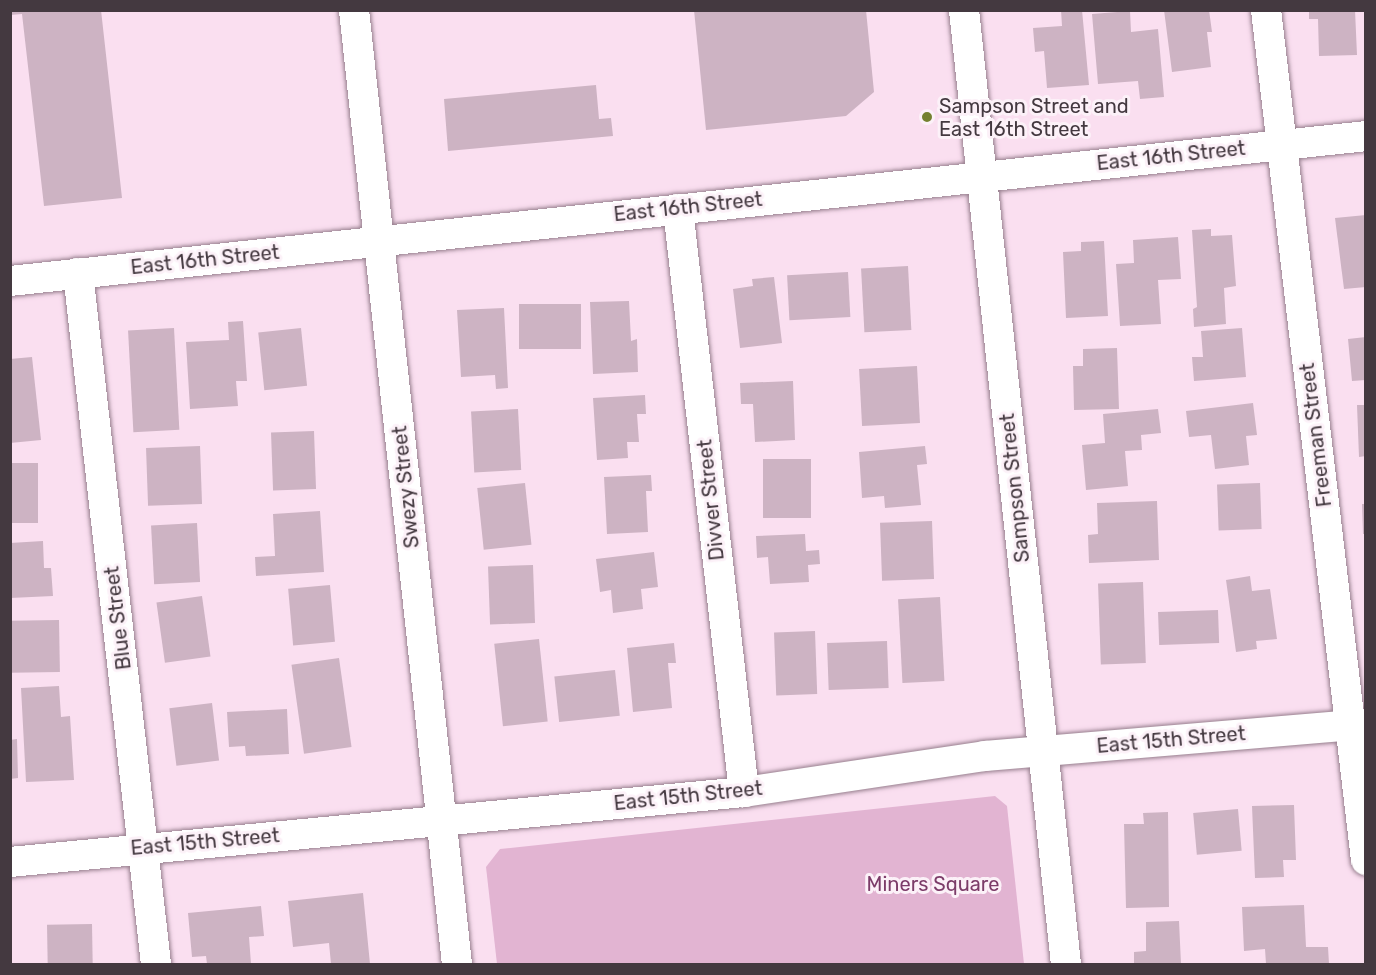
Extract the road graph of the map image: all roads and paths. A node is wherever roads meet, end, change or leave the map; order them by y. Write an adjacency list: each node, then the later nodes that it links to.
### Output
1 (354, 10): 8 (street, Swezy Street)
2 (964, 10): 6 (street, Sampson Street)
3 (1266, 10): 5 (street, Freeman Street)
4 (1365, 136): 5 (street, East 16th Street)
5 (1280, 145): 6 (street, East 16th Street); 11 (street, Freeman Street)
6 (979, 177): 7 (street, East 16th Street); 12 (street, Sampson Street)
7 (678, 208): 8 (street, East 16th Street); 13 (street, Divver Street)
8 (379, 241): 9 (street, East 16th Street); 14 (street, Swezy Street)
9 (78, 273): 10 (street, East 16th Street); 15 (street, Blue Street)
10 (10, 281)
11 (1358, 724): 12 (street, East 15th Street); 16 (street, Freeman Street)
12 (1044, 751): 13 (street, East 15th Street); 20 (street, Sampson Street)
13 (744, 792): 14 (street, East 15th Street)
14 (442, 821): 15 (street, East 15th Street); 19 (street, Swezy Street)
15 (144, 847): 17 (street, East 15th Street); 18 (street, Blue Street)
16 (1365, 860)
17 (10, 862)
18 (156, 964)
19 (457, 964)
20 (1066, 964)

